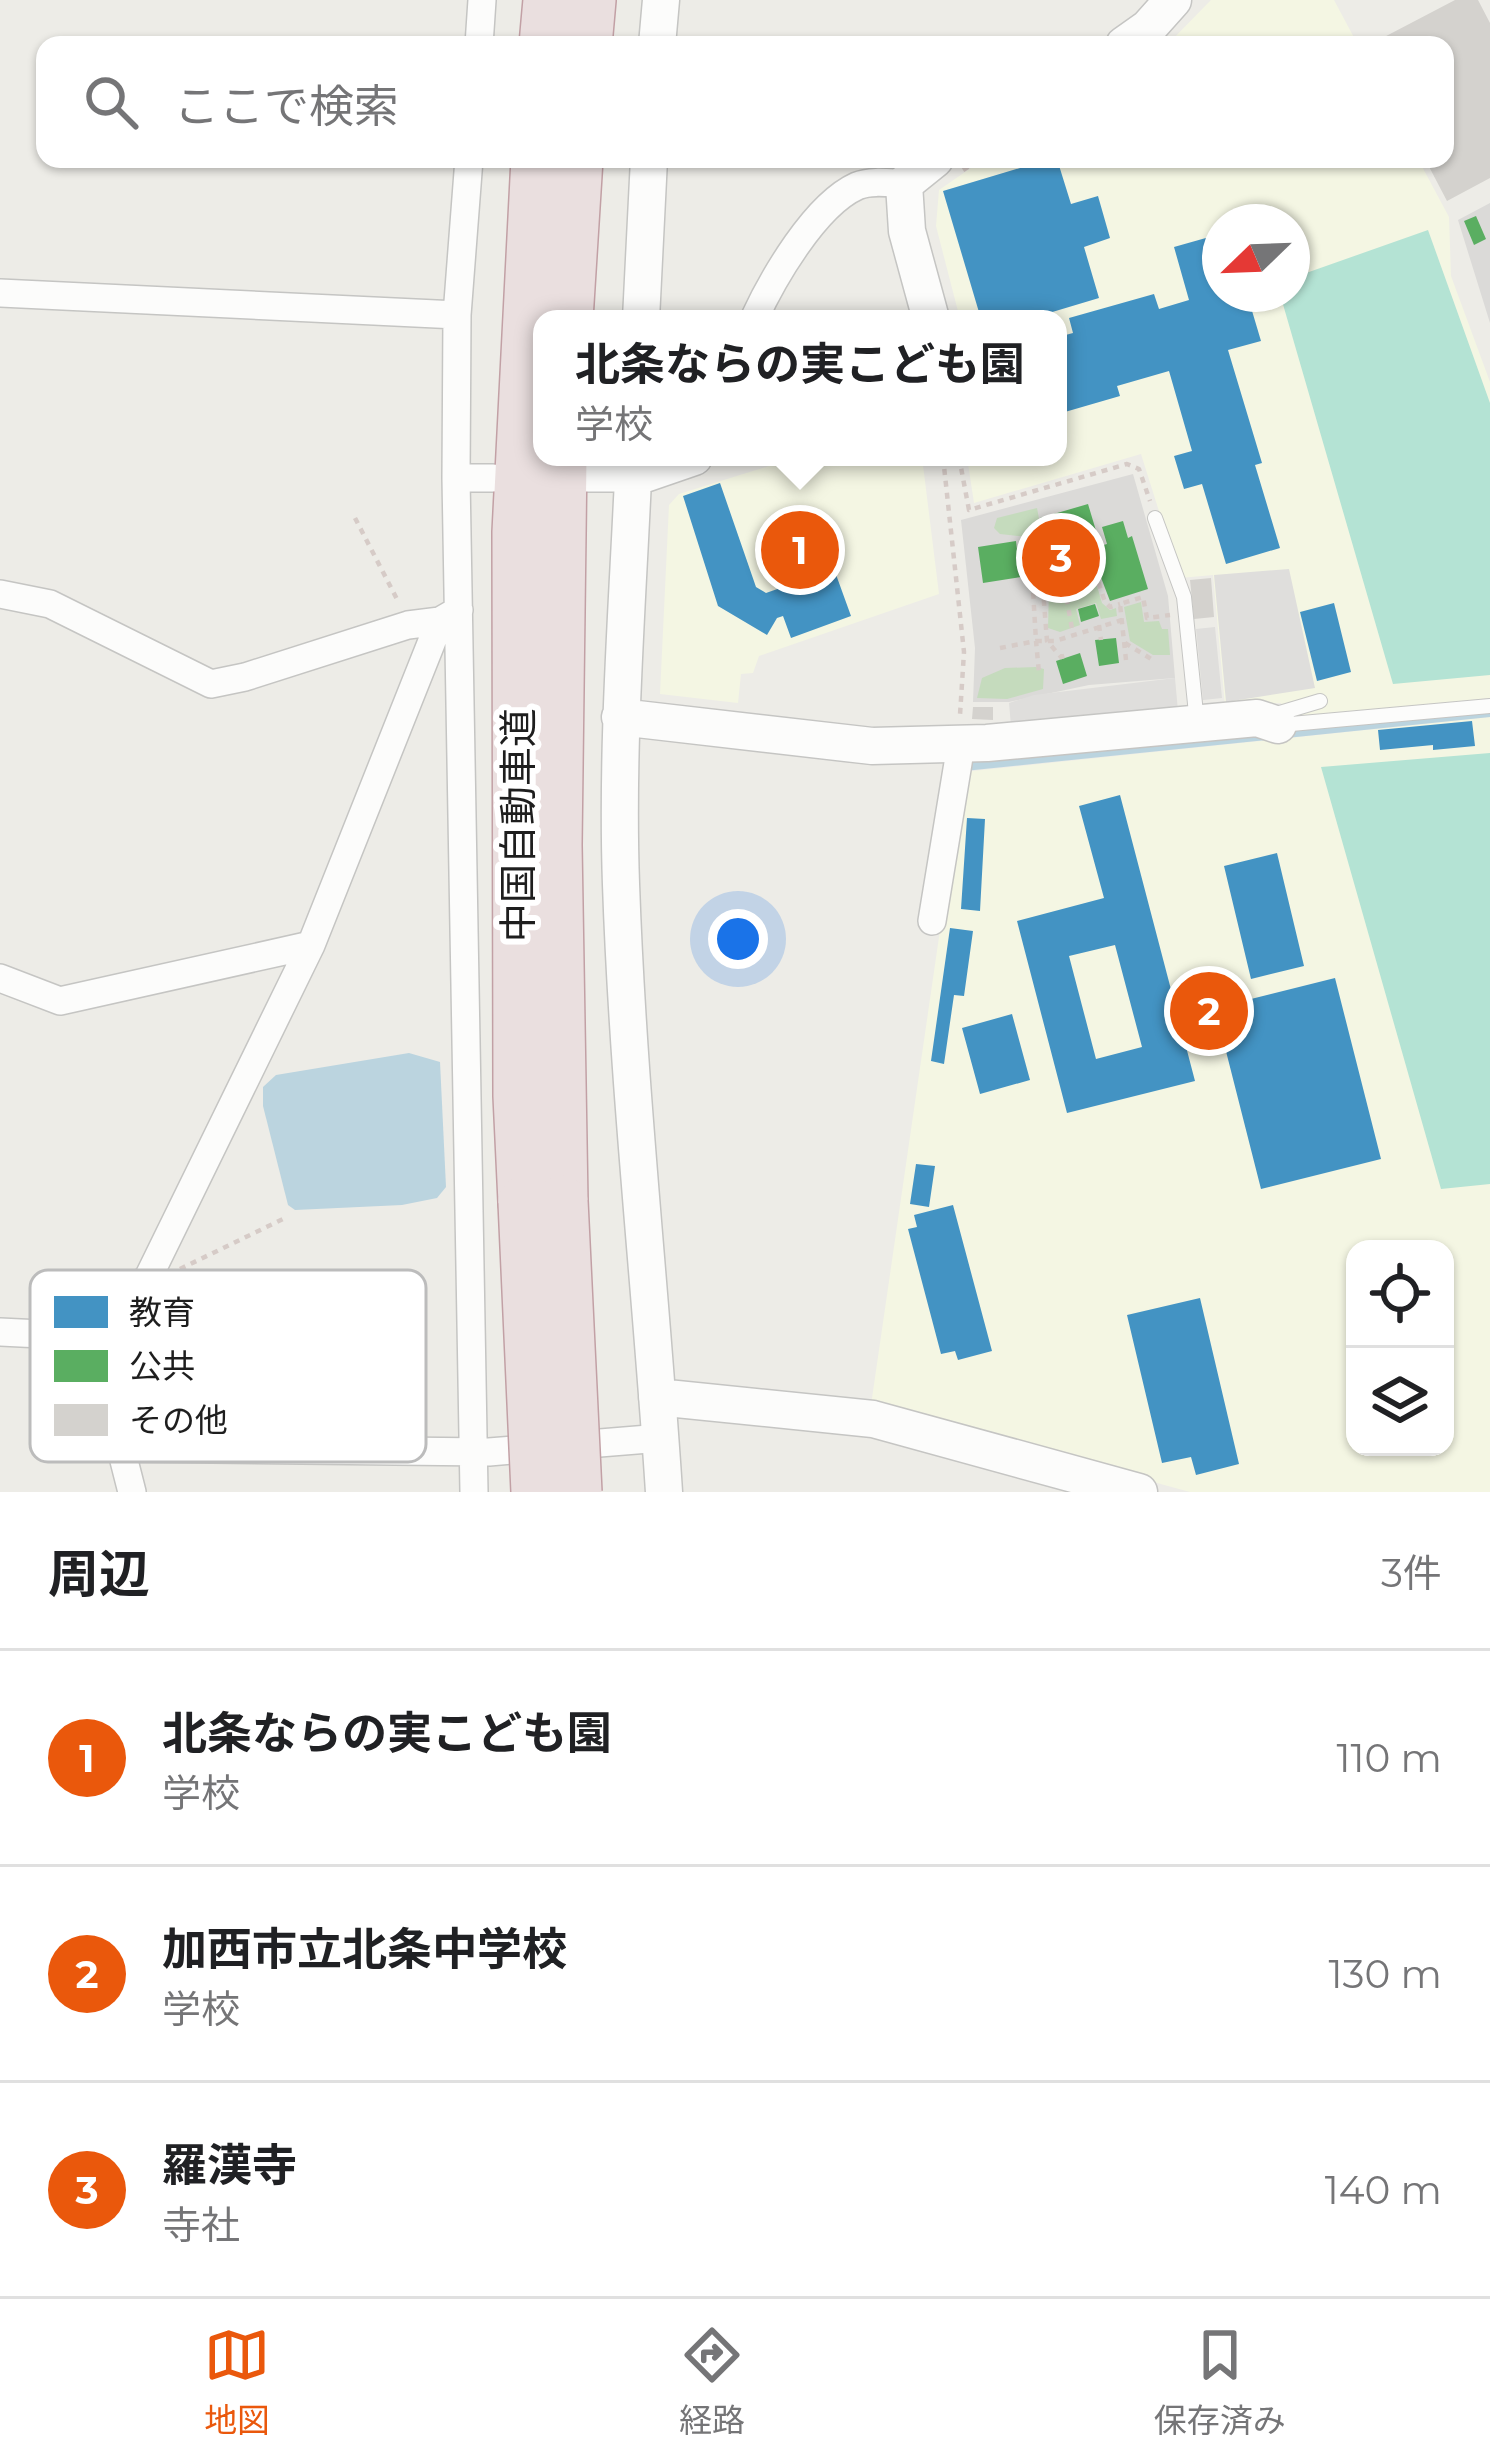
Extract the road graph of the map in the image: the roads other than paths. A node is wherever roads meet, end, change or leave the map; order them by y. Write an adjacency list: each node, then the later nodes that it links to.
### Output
1 (482, 0): 6 (street)
2 (549, 0): 7 (highway)
3 (590, 0): 8 (highway)
4 (661, 0): 9 (street)
5 (1173, 0): 10 (street)
6 (480, 36)
7 (546, 36)
8 (587, 36)
9 (658, 36)
10 (1137, 36)
11 (468, 168): 22 (street)
12 (537, 168): 29 (highway, 中国自動車道)
13 (576, 168): 18 (highway)
14 (649, 168): 19 (street)
15 (943, 168): 16 (street)
16 (904, 184): 20 (street); 21 (street)
17 (0, 293): 22 (street)
18 (568, 310)
19 (641, 310)
20 (758, 310)
21 (929, 310)
22 (457, 315): 25 (street)
23 (574, 468): 24 (street); 29 (highway, 中国自動車道)
24 (634, 468): 33 (street)
25 (456, 478): 26 (street); 30 (street)
26 (493, 478)
27 (1155, 518): 35 (lane)
28 (0, 593): 30 (street)
29 (537, 611): 40 (highway, 中国自動車道)
30 (449, 615): 38 (street); 47 (street)
31 (1320, 701): 34 (lane)
32 (1490, 706): 34 (lane)
33 (620, 717): 36 (street); 44 (street)
34 (1267, 722): 35 (street)
35 (1197, 723): 36 (street)
36 (961, 745): 37 (street)
37 (932, 921)
38 (311, 945): 39 (street); 41 (street)
39 (0, 978)
40 (543, 1201): 51 (highway, 中国自動車道, bridge); 52 (highway, 中国自動車道, bridge)
41 (151, 1270)
42 (0, 1332): 43 (street)
43 (30, 1334)
44 (657, 1397): 45 (street); 54 (street)
45 (661, 1438): 47 (street); 53 (street)
46 (426, 1451): 47 (street)
47 (472, 1451): 50 (street)
48 (126, 1462): 49 (street)
49 (132, 1492)
50 (474, 1492)
51 (537, 1492)
52 (576, 1492)
53 (664, 1492)
54 (1139, 1492)

